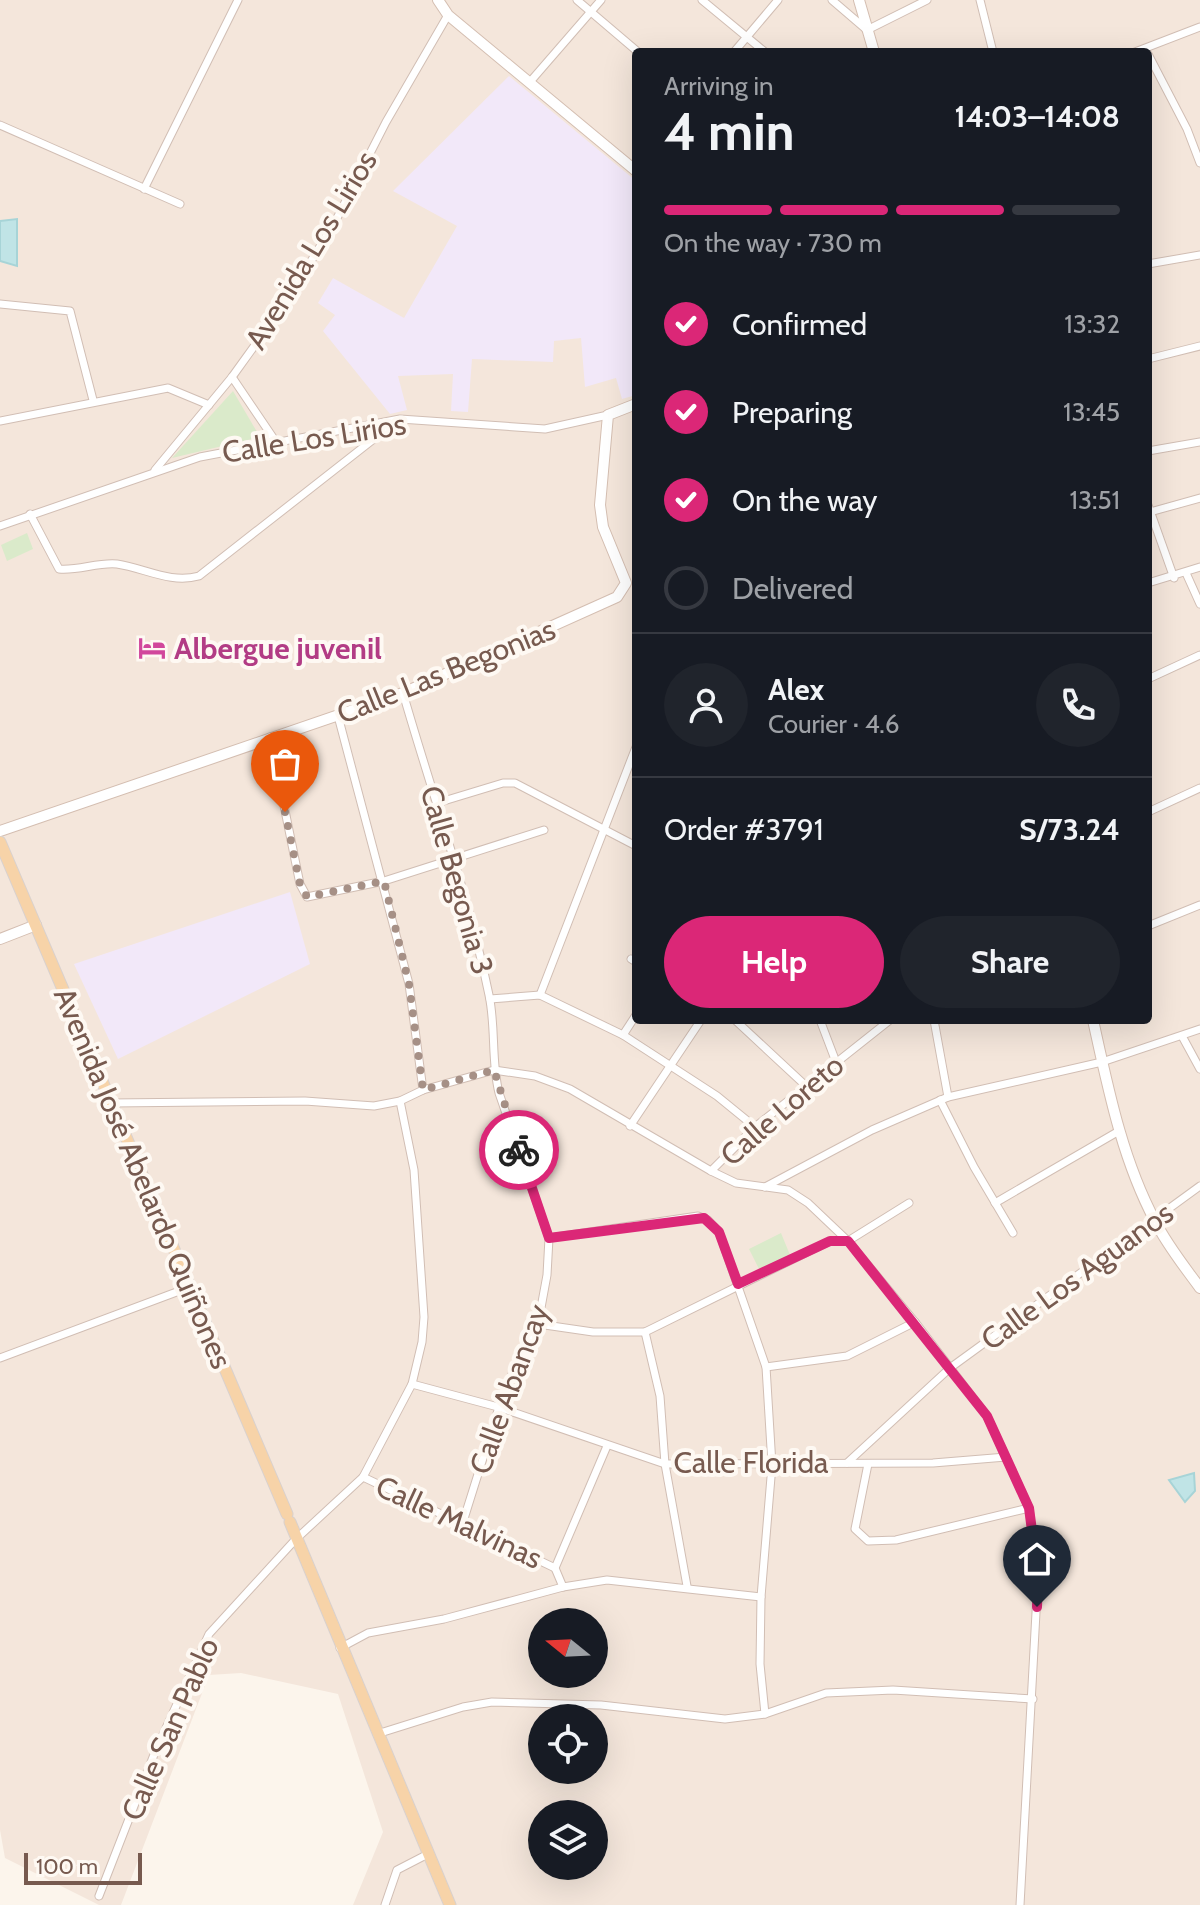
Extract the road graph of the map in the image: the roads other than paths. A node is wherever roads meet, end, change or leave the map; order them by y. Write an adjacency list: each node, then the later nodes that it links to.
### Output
1 (238, 0): 27 (street)
2 (438, 0): 12 (street)
3 (577, 0): 11 (street)
4 (601, 0): 11 (street)
5 (702, 0): 15 (street)
6 (778, 0): 15 (street)
7 (832, 0): 14 (street)
8 (859, 0): 14 (street)
9 (927, 0): 14 (street)
10 (980, 0): 20 (street)
11 (591, 11): 16 (street); 23 (street)
12 (448, 15): 23 (street); 34 (street, Avenida Los Lirios)
13 (1200, 27): 21 (street)
14 (867, 30): 19 (street)
15 (747, 36): 17 (street); 18 (street)
16 (633, 48)
17 (737, 48)
18 (760, 48)
19 (873, 48)
20 (992, 48)
21 (1152, 49)
22 (1152, 61): 25 (street)
23 (529, 83): 26 (street)
24 (1, 127): 27 (street)
25 (1200, 163)
26 (632, 168)
27 (144, 189): 28 (street)
28 (180, 204)
29 (1200, 255): 30 (street)
30 (1152, 263)
31 (0, 304): 35 (street)
32 (1200, 346): 33 (street)
33 (1152, 358)
34 (232, 377): 36 (street, Avenida Los Lirios); 41 (street)
35 (93, 400): 36 (street); 40 (street)
36 (209, 405): 44 (street, Avenida Los Lirios)
37 (632, 406): 38 (street, Calle Los Lirios)
38 (608, 415): 39 (street, Calle Los Lirios); 54 (street, Calle Las Begonias)
39 (400, 419): 41 (street, Calle Los Lirios); 47 (street)
40 (0, 421)
41 (276, 442): 44 (street, Calle Los Lirios)
42 (1200, 442): 43 (street)
43 (1152, 450)
44 (153, 471): 47 (street, Calle Los Lirios)
45 (1200, 498): 46 (street)
46 (1152, 508)
47 (30, 514): 49 (street, Calle Los Lirios)
48 (1152, 517): 52 (street)
49 (0, 526)
50 (1200, 567): 51 (street)
51 (1186, 573): 52 (street); 55 (street)
52 (1174, 578): 53 (street)
53 (1152, 582)
54 (631, 583): 58 (street, Calle Las Begonias)
55 (1200, 604)
56 (1200, 655): 57 (street)
57 (1152, 677)
58 (403, 693): 59 (street, Calle Las Begonias); 63 (street, Calle Begonia 3)
59 (338, 716): 60 (street, Calle Las Begonias); 71 (street)
60 (270, 737): 67 (street, Calle Las Begonias); 71 (street)
61 (632, 766): 65 (street)
62 (1200, 788): 64 (street)
63 (437, 803): 65 (street); 70 (street, Calle Begonia 3)
64 (1152, 810)
65 (604, 827): 69 (street); 76 (street)
66 (544, 830): 70 (street)
67 (0, 831)
68 (0, 842): 74 (main road, Avenida José Abelardo Quiñones)
69 (632, 844)
70 (455, 860): 71 (street); 77 (street, Calle Begonia 3)
71 (384, 881): 94 (street)
72 (1200, 905): 73 (street)
73 (1152, 924)
74 (36, 925): 75 (street); 97 (main road, Avenida José Abelardo Quiñones)
75 (0, 939)
76 (540, 995): 77 (street); 86 (street)
77 (490, 999): 92 (street, Calle Begonia 3)
78 (632, 1021): 86 (street)
79 (698, 1024): 90 (street)
80 (739, 1024): 93 (street)
81 (822, 1024): 88 (street)
82 (885, 1024): 88 (street, Calle Loreto)
83 (935, 1024): 95 (street)
84 (1094, 1024): 89 (street)
85 (1200, 1029): 87 (street)
86 (623, 1035): 90 (street)
87 (1182, 1036): 89 (street); 91 (street)
88 (836, 1062): 93 (street, Calle Loreto)
89 (1102, 1062): 95 (street); 100 (street)
90 (669, 1065): 98 (street); 99 (street)
91 (1200, 1069)
92 (494, 1070): 94 (street); 98 (street); 108 (street, Calle Abancay)
93 (806, 1086): 99 (street, Calle Loreto)
94 (423, 1090): 96 (street)
95 (944, 1099): 103 (street); 105 (street)
96 (400, 1101): 97 (street); 119 (street, Calle San Pablo)
97 (111, 1103): 111 (main road, Avenida José Abelardo Quiñones)
98 (630, 1126): 101 (street)
99 (755, 1127): 101 (street, Calle Loreto)
100 (1119, 1131): 105 (street); 106 (street)
101 (711, 1171): 103 (street)
102 (1200, 1186): 106 (street, Calle Los Aguanos)
103 (763, 1188): 109 (street)
104 (909, 1203): 109 (street)
105 (995, 1203): 107 (street)
106 (1155, 1221): 112 (street); 118 (street, Calle Los Aguanos)
107 (1013, 1233)
108 (549, 1238): 110 (street); 114 (street, Calle Abancay)
109 (848, 1241): 110 (street); 113 (street)
110 (738, 1284): 115 (street); 117 (street)
111 (190, 1287): 116 (street); 130 (main road, Avenida José Abelardo Quiñones)
112 (1200, 1288)
113 (915, 1322): 117 (street); 118 (street)
114 (538, 1324): 115 (street); 120 (street, Calle Abancay)
115 (645, 1332): 124 (street)
116 (0, 1358)
117 (766, 1367): 126 (street)
118 (950, 1368): 122 (street); 123 (street, Calle Los Aguanos)
119 (412, 1384): 120 (street, Calle Florida); 127 (street, Calle San Pablo)
120 (498, 1407): 121 (street, Calle Florida); 129 (street, Calle Abancay)
121 (607, 1446): 124 (street, Calle Florida); 131 (street)
122 (1006, 1457): 125 (street, Calle Florida); 128 (street)
123 (847, 1463): 125 (street, Calle Florida); 126 (street, Calle Florida)
124 (665, 1464): 126 (street, Calle Florida); 132 (street)
125 (868, 1464): 128 (street)
126 (772, 1465): 134 (street)
127 (363, 1477): 129 (street, Calle Malvinas); 130 (street, Calle San Pablo)
128 (1029, 1508): 136 (street)
129 (462, 1525): 131 (street, Calle Malvinas)
130 (295, 1540): 135 (main road, Avenida José Abelardo Quiñones); 140 (street, Calle San Pablo)
131 (555, 1568): 133 (street)
132 (687, 1586): 133 (street); 134 (street)
133 (563, 1587): 135 (street)
134 (761, 1597): 137 (street)
135 (340, 1648): 138 (main road, Avenida José Abelardo Quiñones)
136 (1033, 1699): 137 (street); 143 (street)
137 (765, 1714): 138 (street)
138 (377, 1734): 139 (main road, Avenida José Abelardo Quiñones)
139 (428, 1854): 141 (street); 142 (main road, Avenida José Abelardo Quiñones)
140 (99, 1896)
141 (385, 1905)
142 (450, 1905)
143 (1020, 1905)

